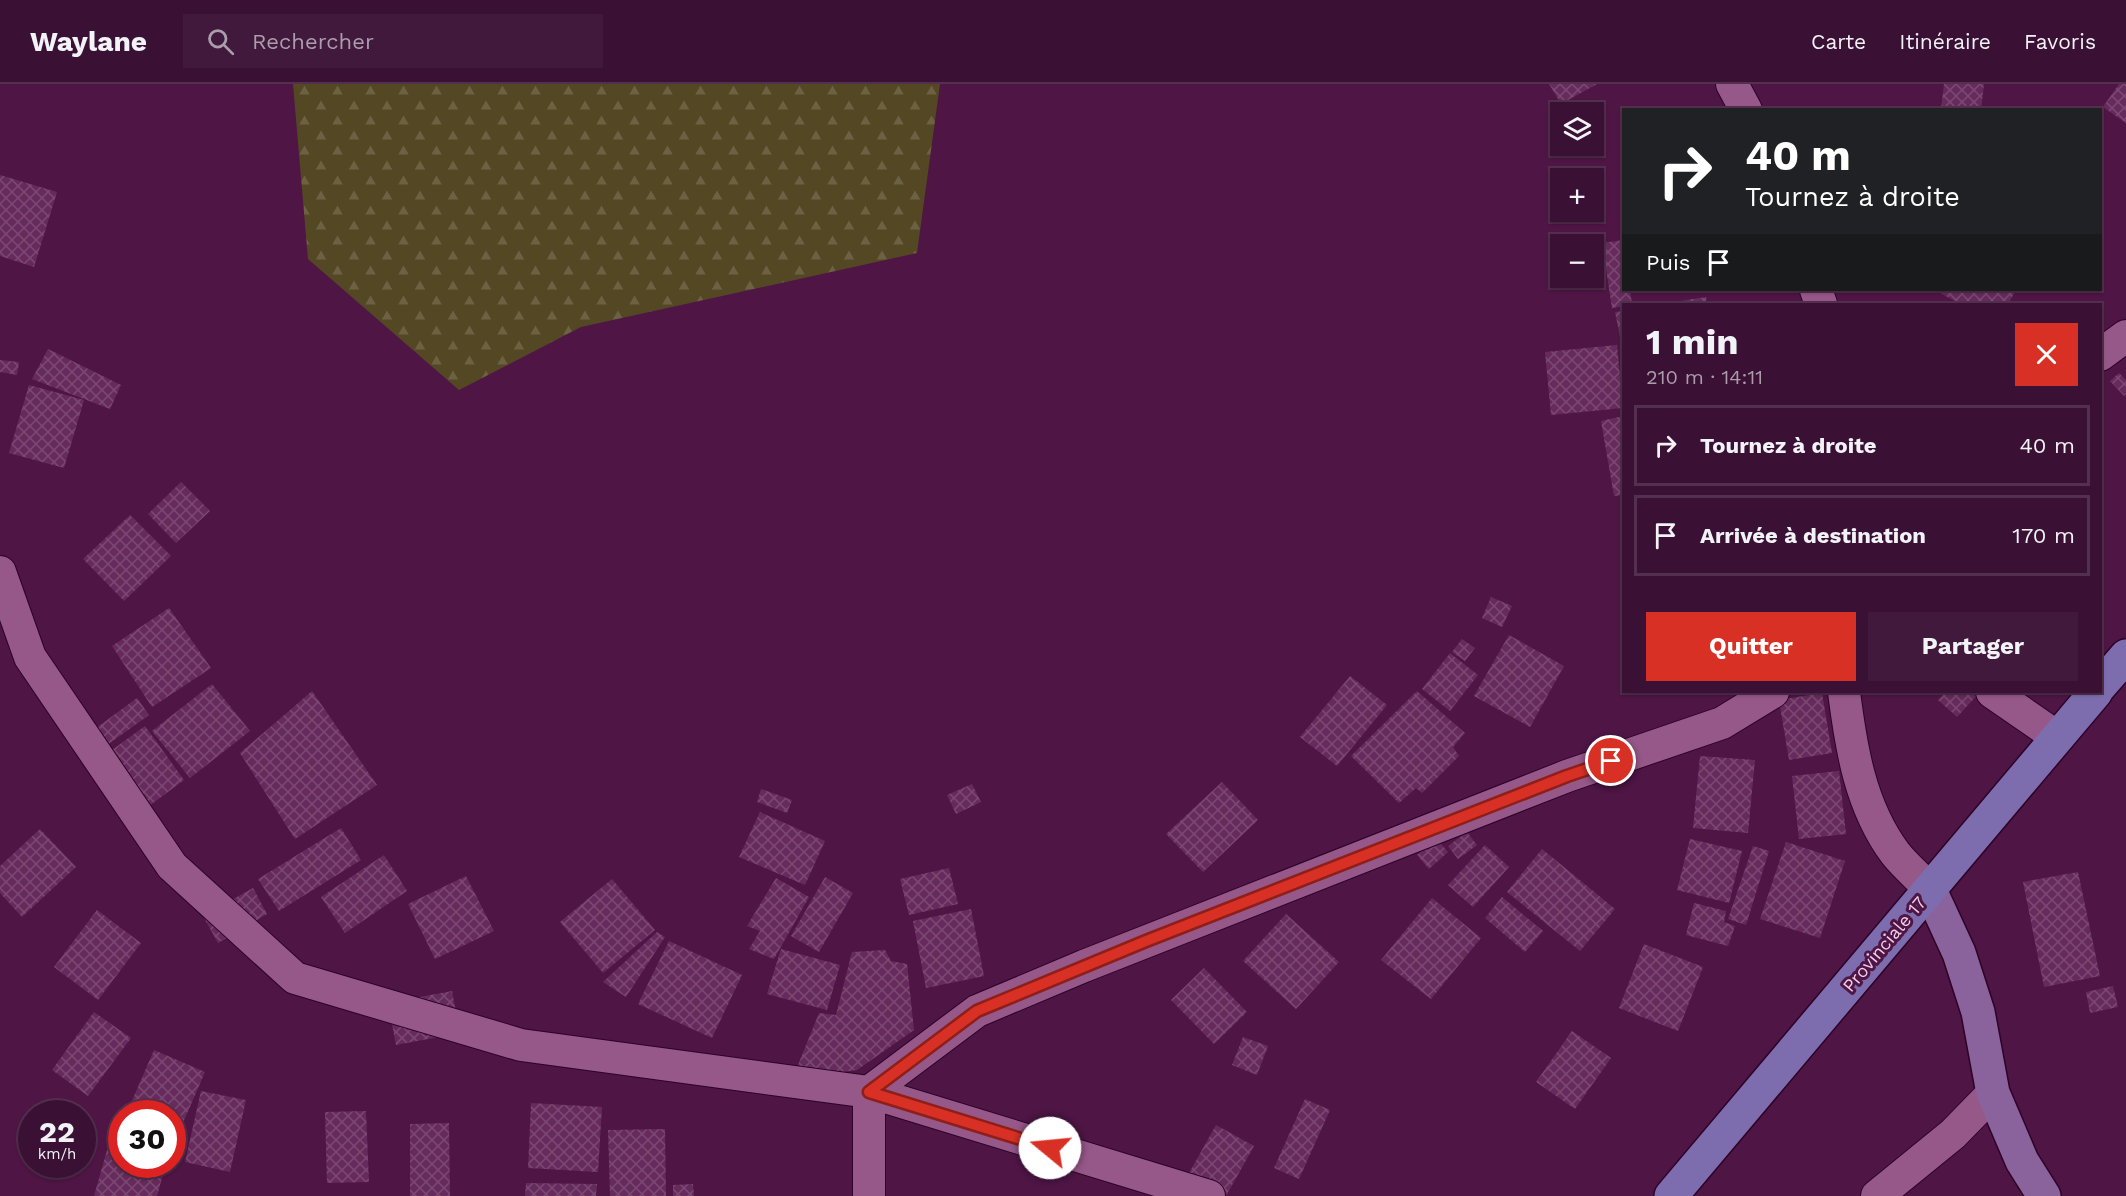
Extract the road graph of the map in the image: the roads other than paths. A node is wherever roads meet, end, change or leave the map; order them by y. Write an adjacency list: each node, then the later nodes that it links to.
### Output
1 (1732, 84): 2 (street)
2 (1745, 108)
3 (2126, 336): 4 (street)
4 (2102, 354)
5 (0, 572): 14 (street)
6 (2126, 656): 7 (main road)
7 (2102, 684)
8 (1771, 693): 14 (street)
9 (1844, 693): 13 (street)
10 (1993, 693): 12 (street)
11 (2095, 693): 12 (main road, Provinciale 17)
12 (2057, 737): 13 (main road, Provinciale 17)
13 (1930, 890): 15 (street); 18 (main road, Provinciale 17)
14 (869, 1092): 16 (street); 17 (street)
15 (1993, 1093): 19 (street); 20 (street)
16 (869, 1196)
17 (1209, 1196)
18 (1671, 1196)
19 (1877, 1196)
20 (2043, 1196)

